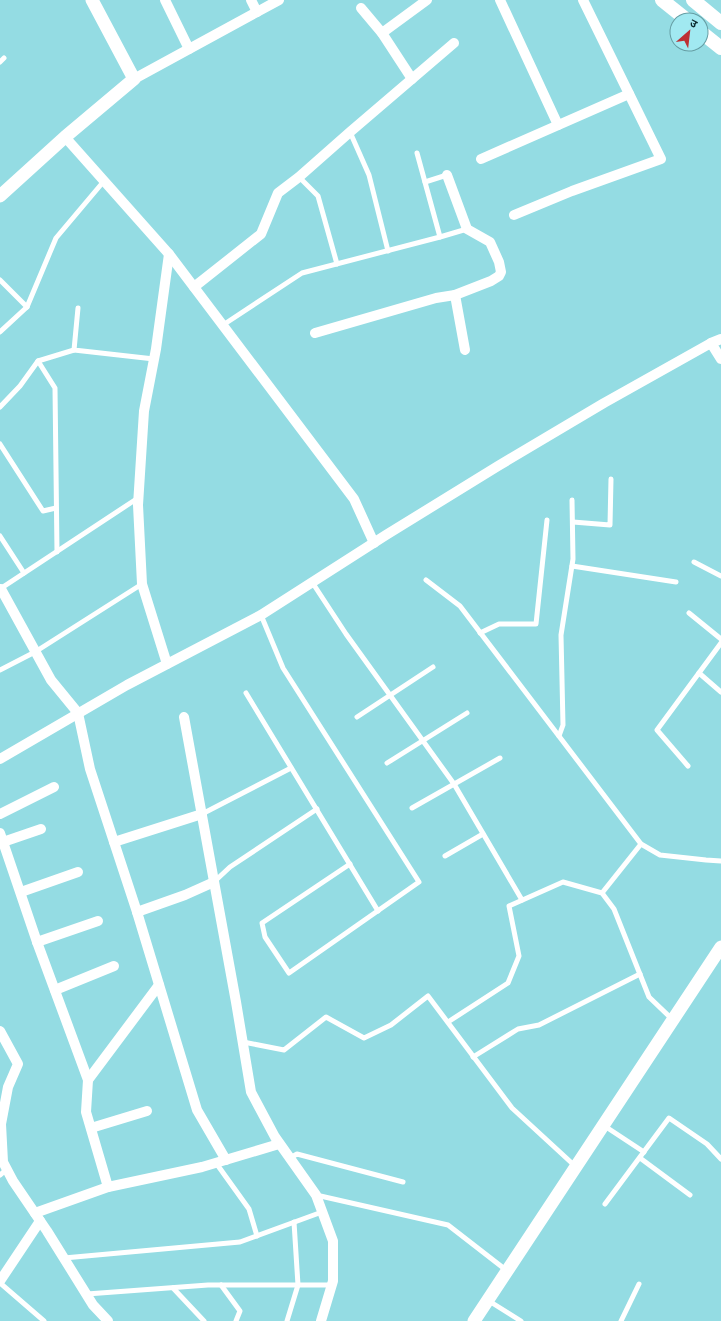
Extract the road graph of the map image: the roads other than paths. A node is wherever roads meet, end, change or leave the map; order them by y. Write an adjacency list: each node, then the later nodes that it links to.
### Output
1 (92, 0): 19 (street)
2 (165, 0): 18 (street)
3 (251, 0): 11 (street)
4 (279, 0): 11 (street)
5 (427, 0): 14 (street)
6 (500, 0): 22 (street)
7 (583, 0): 21 (street)
8 (662, 0): 12 (main road)
9 (693, 0): 13 (main road)
10 (361, 8): 14 (street)
11 (257, 12): 18 (street)
12 (677, 12)
13 (721, 23)
14 (382, 33): 20 (street)
15 (709, 38): 17 (main road)
16 (454, 43): 20 (street)
17 (721, 48)
18 (189, 49): 19 (street)
19 (134, 79): 24 (street)
20 (412, 79): 23 (street)
21 (629, 94): 22 (street); 32 (street)
22 (558, 125): 26 (street)
23 (350, 132): 28 (street); 35 (lane)
24 (64, 137): 29 (street); 31 (street)
25 (418, 153): 30 (lane)
26 (481, 159)
27 (447, 175): 30 (lane); 33 (street)
28 (299, 177): 37 (lane); 39 (street)
29 (104, 181): 36 (street); 41 (lane)
30 (425, 182): 34 (lane)
31 (0, 196)
32 (514, 215)
33 (467, 229): 34 (lane); 40 (street)
34 (440, 237): 35 (lane)
35 (388, 250): 37 (lane)
36 (169, 254): 39 (street); 50 (street)
37 (337, 264): 43 (lane)
38 (0, 280): 41 (lane)
39 (194, 287): 43 (street)
40 (455, 295): 45 (street); 48 (street)
41 (26, 307): 44 (lane)
42 (78, 308): 47 (lane)
43 (223, 325): 61 (street)
44 (0, 332)
45 (315, 333)
46 (716, 341): 49 (street); 61 (street)
47 (74, 350): 50 (lane); 51 (lane)
48 (465, 350)
49 (721, 358)
50 (154, 359): 55 (street)
51 (38, 361): 52 (lane); 57 (lane)
52 (0, 407)
53 (0, 444): 57 (lane)
54 (611, 479): 59 (lane)
55 (138, 498): 62 (lane); 70 (street)
56 (572, 500): 59 (lane)
57 (56, 508): 62 (lane)
58 (547, 520): 74 (lane)
59 (573, 522): 64 (lane)
60 (0, 536): 65 (lane)
61 (374, 543): 68 (street)
62 (57, 552): 65 (lane)
63 (694, 562): 66 (lane)
64 (572, 566): 69 (lane); 89 (lane)
65 (24, 573): 71 (lane)
66 (721, 576)
67 (426, 580): 74 (lane)
68 (312, 582): 73 (street); 84 (lane)
69 (676, 582)
70 (142, 584): 77 (lane); 78 (street)
71 (0, 589): 77 (street)
72 (689, 613): 75 (lane)
73 (261, 615): 78 (street); 115 (lane)
74 (480, 633): 89 (lane)
75 (721, 639)
76 (721, 643): 81 (lane)
77 (35, 652): 80 (lane); 86 (street)
78 (167, 664): 86 (street)
79 (433, 667): 84 (lane)
80 (0, 670)
81 (699, 673): 82 (lane); 94 (lane)
82 (721, 692)
83 (246, 693): 95 (lane)
84 (390, 696): 88 (lane); 90 (lane)
85 (467, 713): 90 (lane)
86 (78, 714): 92 (street); 105 (street)
87 (184, 717): 101 (street)
88 (357, 717)
89 (559, 736): 106 (lane)
90 (422, 740): 93 (lane); 96 (lane)
91 (500, 758): 96 (lane)
92 (0, 759)
93 (387, 763)
94 (688, 766)
95 (291, 768): 99 (lane); 101 (lane)
96 (454, 784): 98 (lane); 103 (lane)
97 (54, 787): 100 (street)
98 (412, 808)
99 (316, 809): 109 (lane); 111 (lane)
100 (0, 814)
101 (202, 814): 105 (street); 111 (street)
102 (41, 829): 104 (street)
103 (483, 834): 107 (lane); 114 (lane)
104 (2, 838): 112 (street)
105 (114, 842): 116 (street)
106 (641, 844): 108 (lane); 113 (lane)
107 (445, 856)
108 (721, 860)
109 (350, 864): 115 (lane); 115 (lane)
110 (78, 872): 112 (street)
111 (214, 882): 116 (street); 127 (street)
112 (21, 892): 118 (street)
113 (602, 893): 114 (lane); 121 (lane)
114 (522, 900): 125 (lane)
115 (378, 911)
116 (136, 912): 122 (street)
117 (98, 921): 118 (street)
118 (37, 942): 123 (street)
119 (721, 947): 124 (street)
120 (114, 966): 123 (street)
121 (640, 974): 124 (lane); 128 (lane)
122 (159, 985): 129 (street); 139 (street)
123 (55, 990): 129 (street)
124 (673, 1019): 132 (street)
125 (448, 1022): 127 (lane); 128 (lane)
126 (0, 1031): 131 (street)
127 (243, 1042): 134 (street)
128 (474, 1057): 140 (lane)
129 (88, 1080): 133 (street)
130 (147, 1111): 133 (street)
131 (0, 1124): 141 (street)
132 (604, 1125): 135 (lane); 140 (street)
133 (91, 1128): 143 (street)
134 (280, 1144): 136 (street); 139 (street)
135 (644, 1152): 137 (lane); 138 (lane)
136 (290, 1158): 142 (lane); 144 (street)
137 (640, 1158): 145 (lane); 146 (lane)
138 (721, 1159)
139 (221, 1161): 143 (street); 150 (lane)
140 (576, 1167): 152 (street)
141 (2, 1171): 148 (street)
142 (403, 1182)
143 (108, 1187): 148 (street)
144 (316, 1195): 147 (street); 152 (lane)
145 (690, 1195)
146 (605, 1204)
147 (322, 1212): 149 (lane); 157 (street)
148 (38, 1217): 151 (street); 153 (street)
149 (294, 1222): 150 (lane); 156 (lane)
150 (257, 1236): 151 (lane)
151 (64, 1258): 159 (street)
152 (507, 1271): 160 (street)
153 (0, 1282): 161 (lane)
154 (638, 1284): 169 (lane)
155 (221, 1285): 156 (lane); 158 (lane); 164 (lane)
156 (298, 1285): 157 (lane); 165 (lane)
157 (332, 1285): 166 (street)
158 (173, 1288): 159 (lane); 163 (lane)
159 (86, 1294): 162 (street)
160 (488, 1300): 167 (street); 168 (lane)
161 (44, 1321)
162 (108, 1321)
163 (204, 1321)
164 (236, 1321)
165 (287, 1321)
166 (321, 1321)
167 (474, 1321)
168 (522, 1321)
169 (621, 1321)

